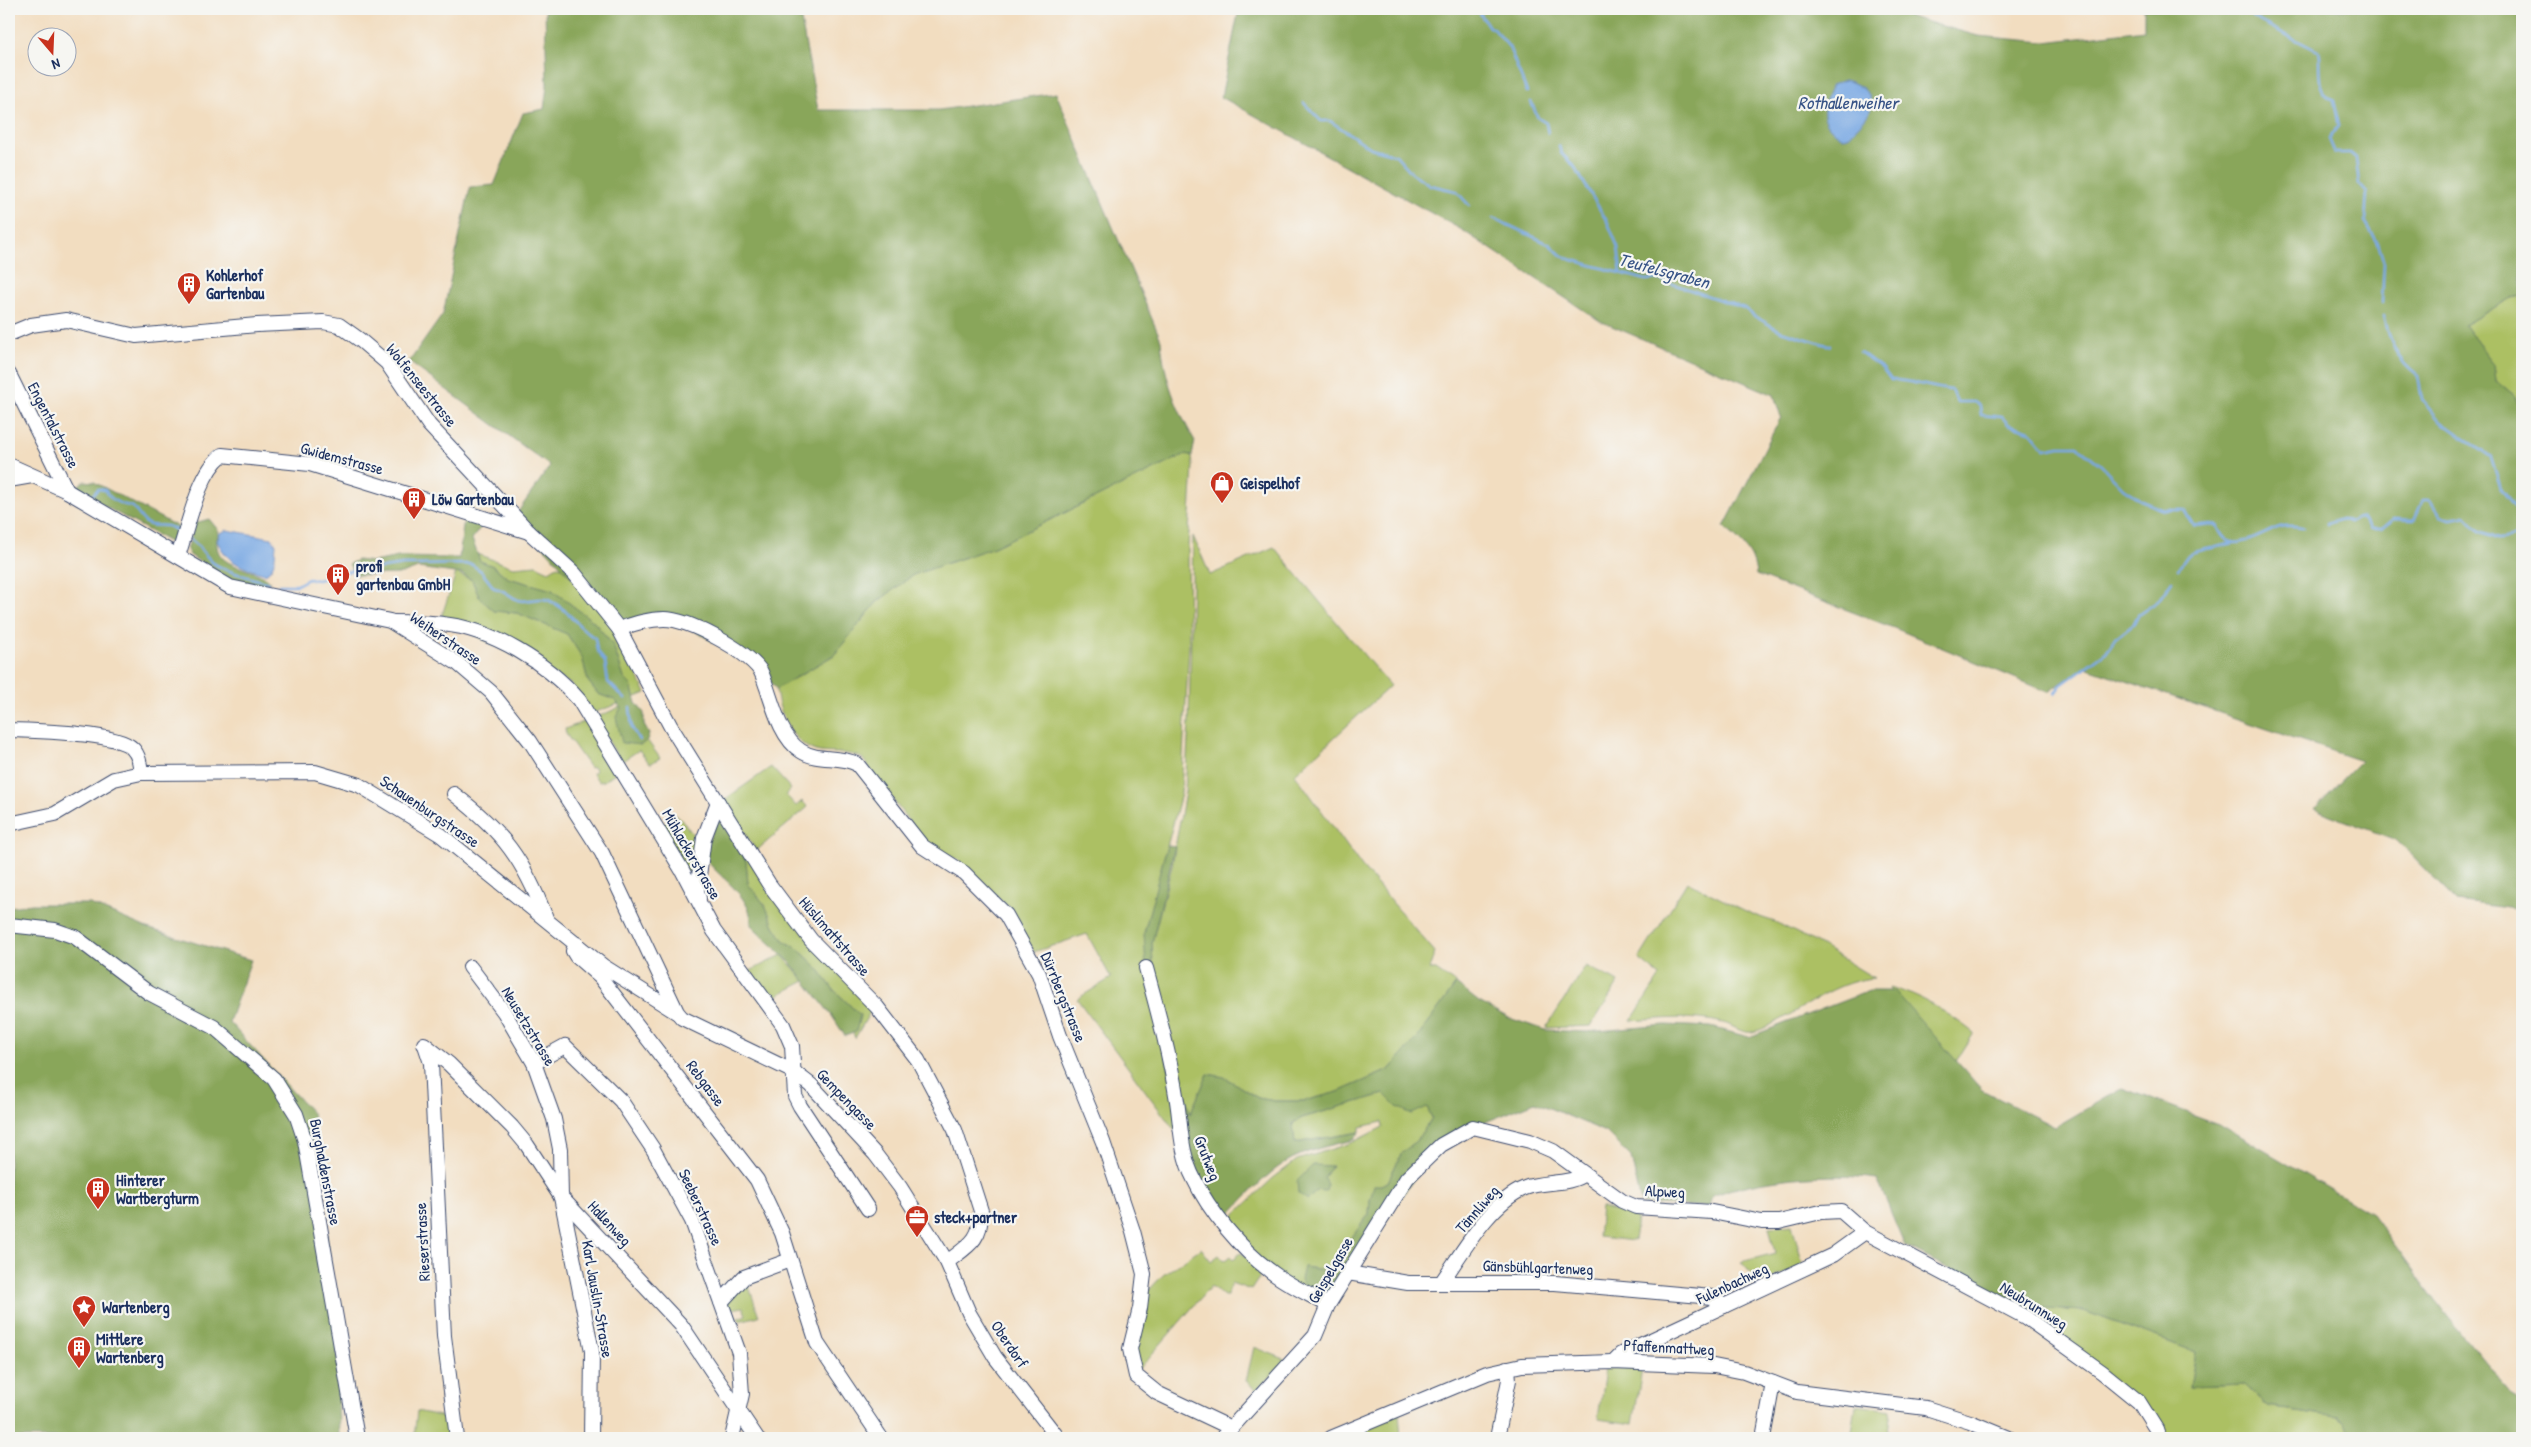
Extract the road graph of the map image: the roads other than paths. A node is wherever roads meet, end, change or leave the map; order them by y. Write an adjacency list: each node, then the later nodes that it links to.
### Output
1 (9, 334): 7 (street, Wolfenseestrasse)
2 (9, 374): 6 (street, Engentalstrasse)
3 (9, 465): 4 (street, Weiherstrasse)
4 (32, 476): 5 (street); 6 (street, Weiherstrasse)
5 (9, 480)
6 (67, 491): 8 (street, Weiherstrasse)
7 (529, 532): 8 (street, Gwidemstrasse); 10 (street, Wolfenseestrasse)
8 (178, 556): 9 (street, Weiherstrasse)
9 (390, 621): 16 (street, Mühlackerstrasse); 22 (street, Weiherstrasse)
10 (619, 629): 14 (street, Hüslimattstrasse); 42 (street, Dürrbergstrasse)
11 (9, 730): 12 (street)
12 (141, 773): 15 (street, Schauenburgstrasse); 17 (street, Schauenburgstrasse)
13 (454, 794): 17 (street)
14 (718, 802): 16 (street); 32 (street, Hüslimattstrasse)
15 (9, 824)
16 (702, 906): 25 (street, Mühlackerstrasse)
17 (546, 919): 19 (street, Schauenburgstrasse)
18 (9, 925): 43 (street, Burghaldenstrasse)
19 (577, 944): 22 (street, Schauenburgstrasse); 31 (street, Rebgasse)
20 (470, 967): 24 (street, Neusetzstrasse)
21 (1146, 968): 36 (street, Grutweg)
22 (677, 1012): 25 (street, Gempengasse)
23 (424, 1044): 28 (street, Hallenweg); 44 (street, Rieserstrasse)
24 (534, 1063): 28 (street, Neusetzstrasse); 35 (street, Seeberstrasse)
25 (794, 1072): 29 (street, Mühlackerstrasse); 32 (street, Gempengasse)
26 (1473, 1127): 27 (street, Alpweg); 33 (street, Geispelgasse)
27 (1584, 1174): 30 (street, Alpweg); 34 (street, Tännliweg)
28 (561, 1197): 41 (street, Hallenweg); 45 (street, Karl Jauslin-Strasse)
29 (868, 1209)
30 (1865, 1232): 37 (street, Fulenbachweg); 55 (street, Neubrunnweg)
31 (790, 1260): 35 (street); 48 (street, Rebgasse)
32 (947, 1262): 49 (street, Oberdorf)
33 (1348, 1273): 34 (street, Gänsbühlgartenweg); 36 (street, Geispelgasse)
34 (1441, 1283): 37 (street, Gänsbühlgartenweg)
35 (721, 1302): 41 (street, Seeberstrasse)
36 (1328, 1305): 42 (street, Geispelgasse)
37 (1724, 1306): 38 (street, Fulenbachweg)
38 (1613, 1362): 39 (street, Pfaffenmattweg); 40 (street, Pfaffenmattweg)
39 (1508, 1368): 51 (street, Pfaffenmattweg); 52 (street)
40 (1773, 1383): 53 (street); 54 (street, Pfaffenmattweg)
41 (738, 1413): 46 (street, Seeberstrasse); 47 (street, Hallenweg)
42 (1232, 1428): 50 (street, Geispelgasse)
43 (357, 1438)
44 (457, 1438)
45 (591, 1438)
46 (732, 1438)
47 (757, 1438)
48 (881, 1438)
49 (1058, 1438)
50 (1222, 1438)
51 (1331, 1438)
52 (1497, 1438)
53 (1763, 1438)
54 (2009, 1438)
55 (2158, 1438)

